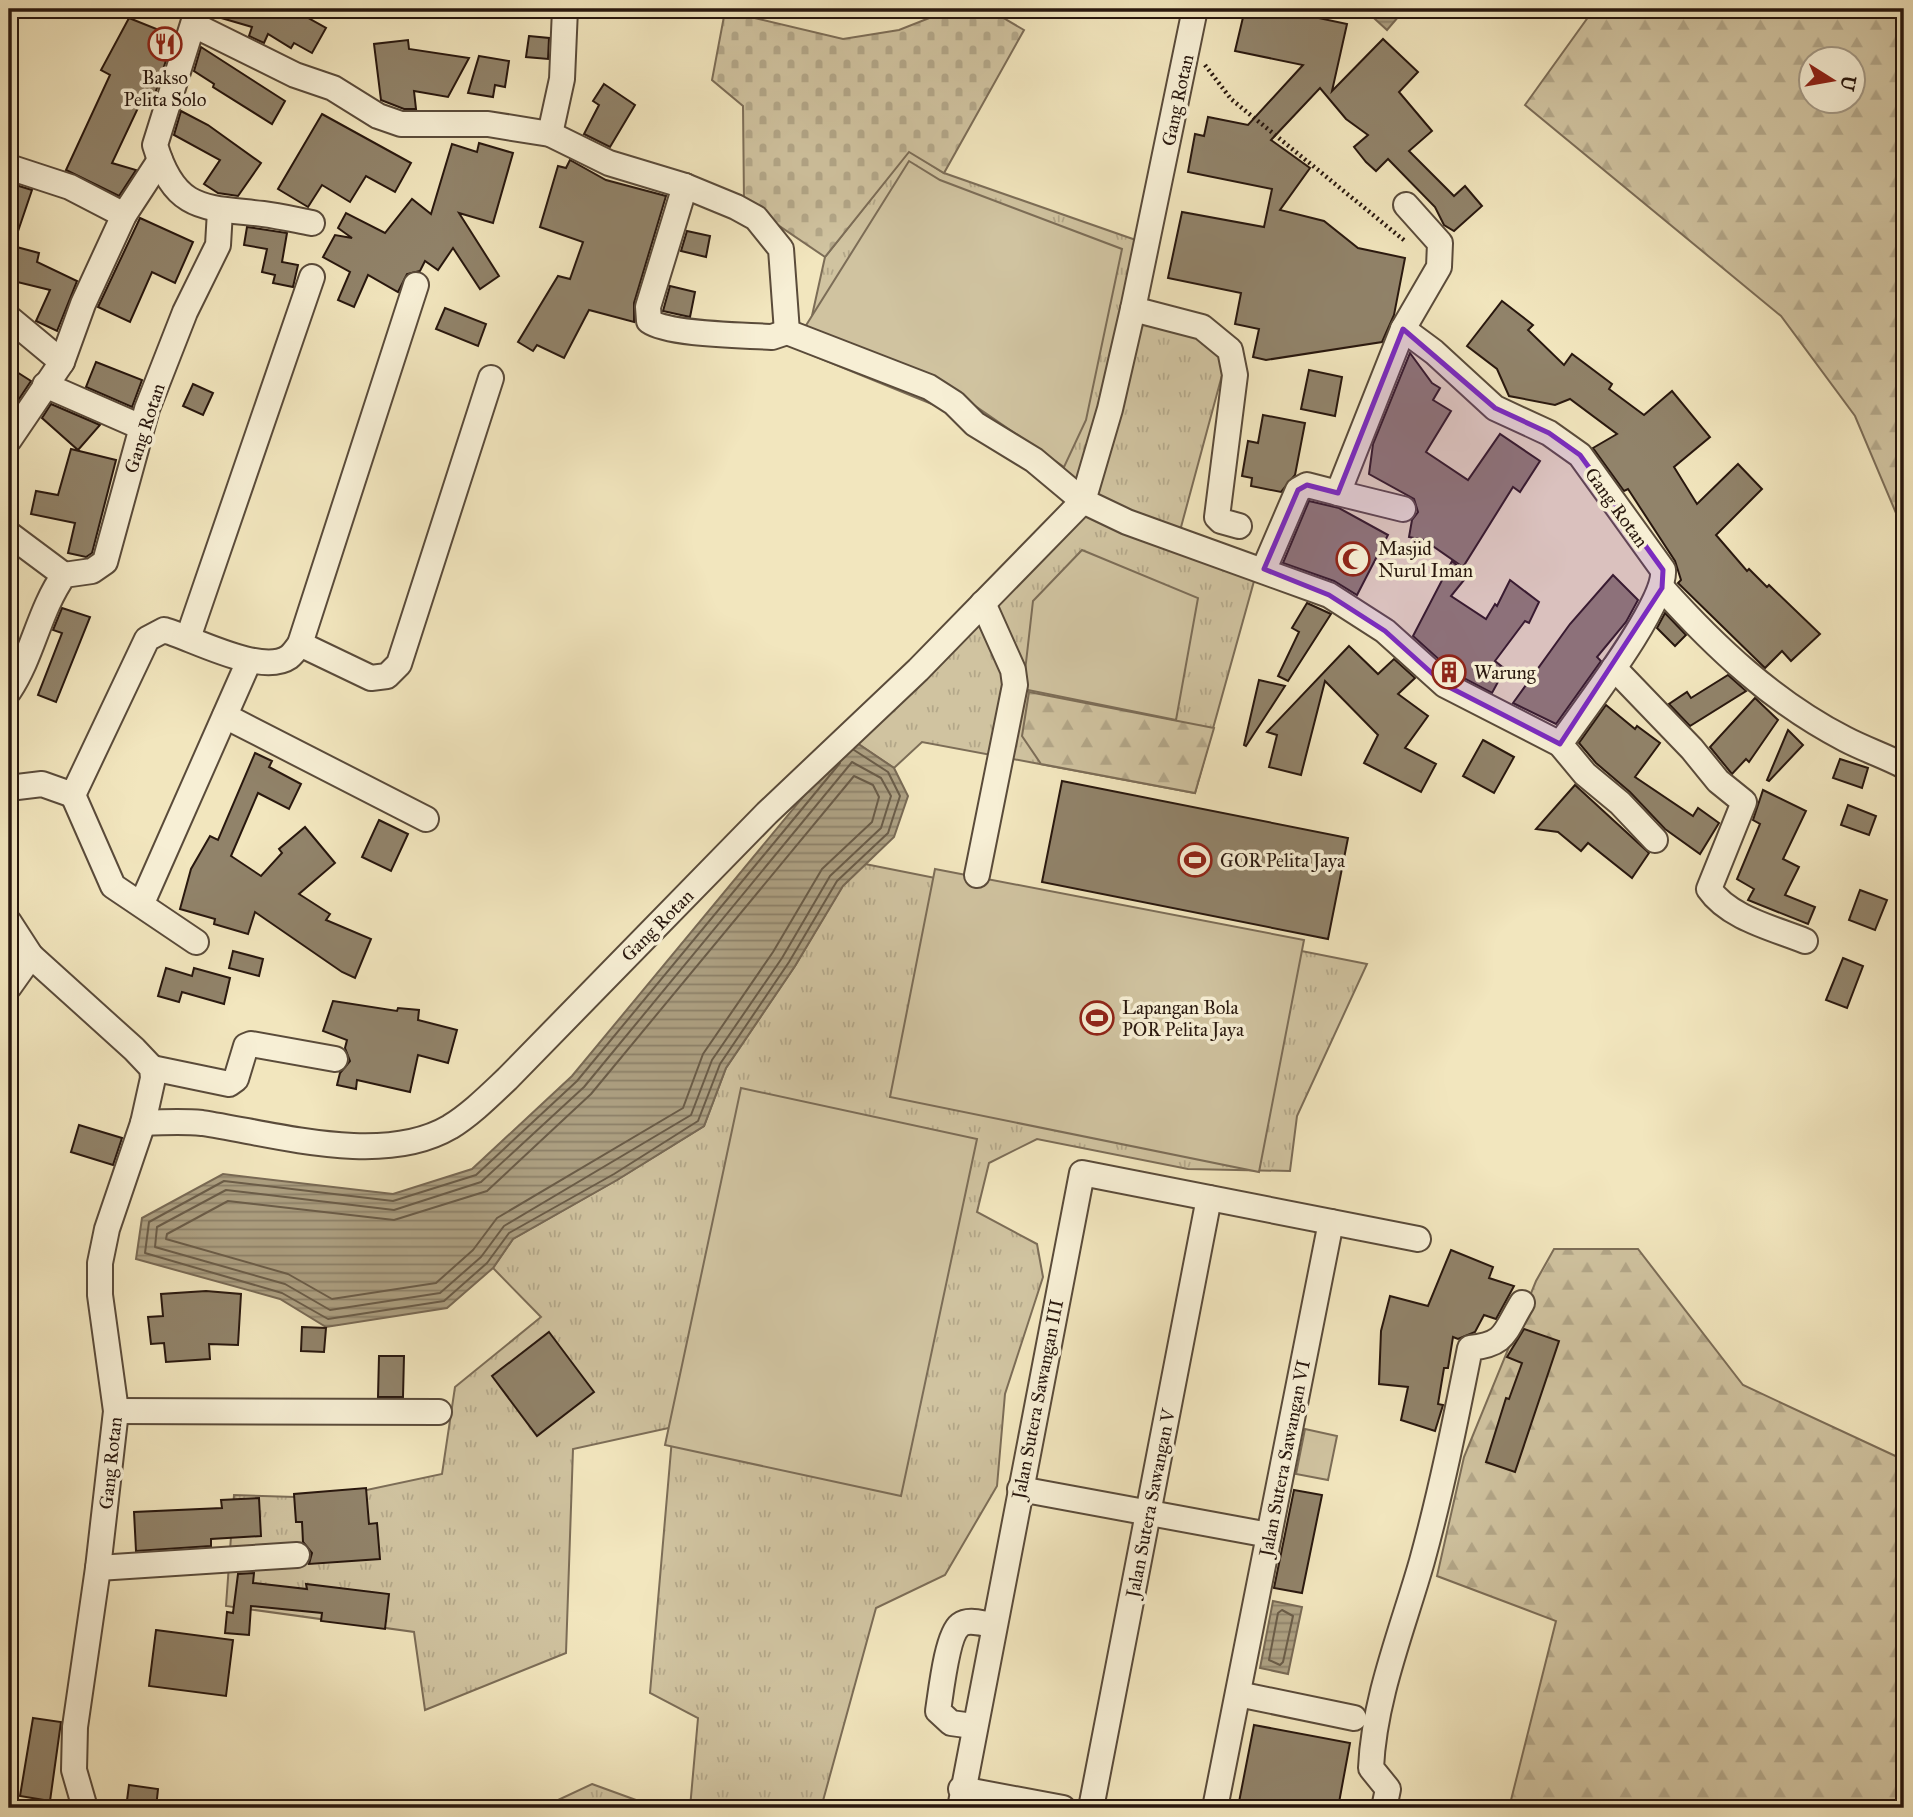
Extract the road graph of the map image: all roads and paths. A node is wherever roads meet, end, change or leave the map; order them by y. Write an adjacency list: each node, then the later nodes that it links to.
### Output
1 (565, 9): 5 (street)
2 (1195, 9): 4 (street)
3 (196, 17): 5 (street); 6 (street)
4 (1189, 43): 13 (path, Gang Rotan); 16 (street, Gang Rotan)
5 (550, 134): 8 (street)
6 (160, 160): 10 (street); 11 (street)
7 (9, 167): 11 (street)
8 (685, 186): 19 (street); 19 (street)
9 (1406, 205): 18 (street)
10 (219, 211): 12 (street); 23 (street, Gang Rotan)
11 (124, 215): 20 (street)
12 (312, 223)
13 (1413, 247)
14 (312, 277): 34 (street)
15 (416, 285): 35 (street)
16 (1133, 309): 26 (street, Gang Rotan); 28 (street)
17 (9, 318): 20 (street)
18 (1403, 329): 25 (street); 32 (street, Gang Rotan)
19 (787, 332): 26 (street)
20 (62, 362): 22 (street)
21 (491, 378): 35 (street)
22 (45, 385): 23 (street); 24 (street)
23 (141, 428): 31 (street, Gang Rotan)
24 (9, 440)
25 (1338, 493): 27 (street); 30 (street)
26 (1083, 501): 30 (street); 33 (street, Gang Rotan)
27 (1402, 509)
28 (1239, 526)
29 (9, 534): 31 (street)
30 (1264, 569): 40 (street)
31 (64, 575): 38 (street)
32 (1662, 588): 37 (street); 41 (street)
33 (983, 603): 46 (street); 55 (street, Gang Rotan)
34 (188, 638): 36 (street); 43 (street)
35 (300, 644): 36 (street)
36 (249, 661): 39 (street)
37 (1614, 668): 40 (street); 49 (street)
38 (9, 691)
39 (225, 716): 44 (street); 47 (street)
40 (1560, 744): 45 (street)
41 (1904, 766)
42 (9, 788): 43 (street)
43 (73, 795): 47 (street)
44 (426, 819)
45 (1656, 840)
46 (976, 875)
47 (142, 903): 50 (street)
48 (9, 922): 51 (street)
49 (1805, 941)
50 (196, 942)
51 (31, 956): 52 (street); 54 (street)
52 (9, 987)
53 (335, 1059): 54 (street)
54 (152, 1068): 55 (street, Gang Rotan)
55 (143, 1123): 60 (street, Gang Rotan)
56 (1209, 1198): 57 (street); 62 (street, Jalan Sutera Sawangan III); 63 (street, Jalan Sutera Sawangan V)
57 (1331, 1222): 58 (street); 64 (street, Jalan Sutera Sawangan VI)
58 (1418, 1239)
59 (1521, 1304): 76 (street)
60 (116, 1411): 61 (street); 66 (street, Gang Rotan)
61 (439, 1412)
62 (1020, 1489): 63 (street); 67 (street, Jalan Sutera Sawangan III)
63 (1148, 1513): 64 (street); 74 (street, Jalan Sutera Sawangan V)
64 (1269, 1535): 68 (street, Jalan Sutera Sawangan VI)
65 (297, 1555): 66 (street)
66 (98, 1568): 72 (street, Gang Rotan)
67 (993, 1625): 70 (street, Jalan Sutera Sawangan III); 70 (street)
68 (1238, 1694): 69 (street); 75 (street, Jalan Sutera Sawangan VI)
69 (1354, 1718)
70 (974, 1726): 71 (street, Jalan Sutera Sawangan III)
71 (961, 1799): 73 (street)
72 (85, 1808)
73 (1063, 1808)
74 (1091, 1808)
75 (1215, 1808)
76 (1384, 1808)

